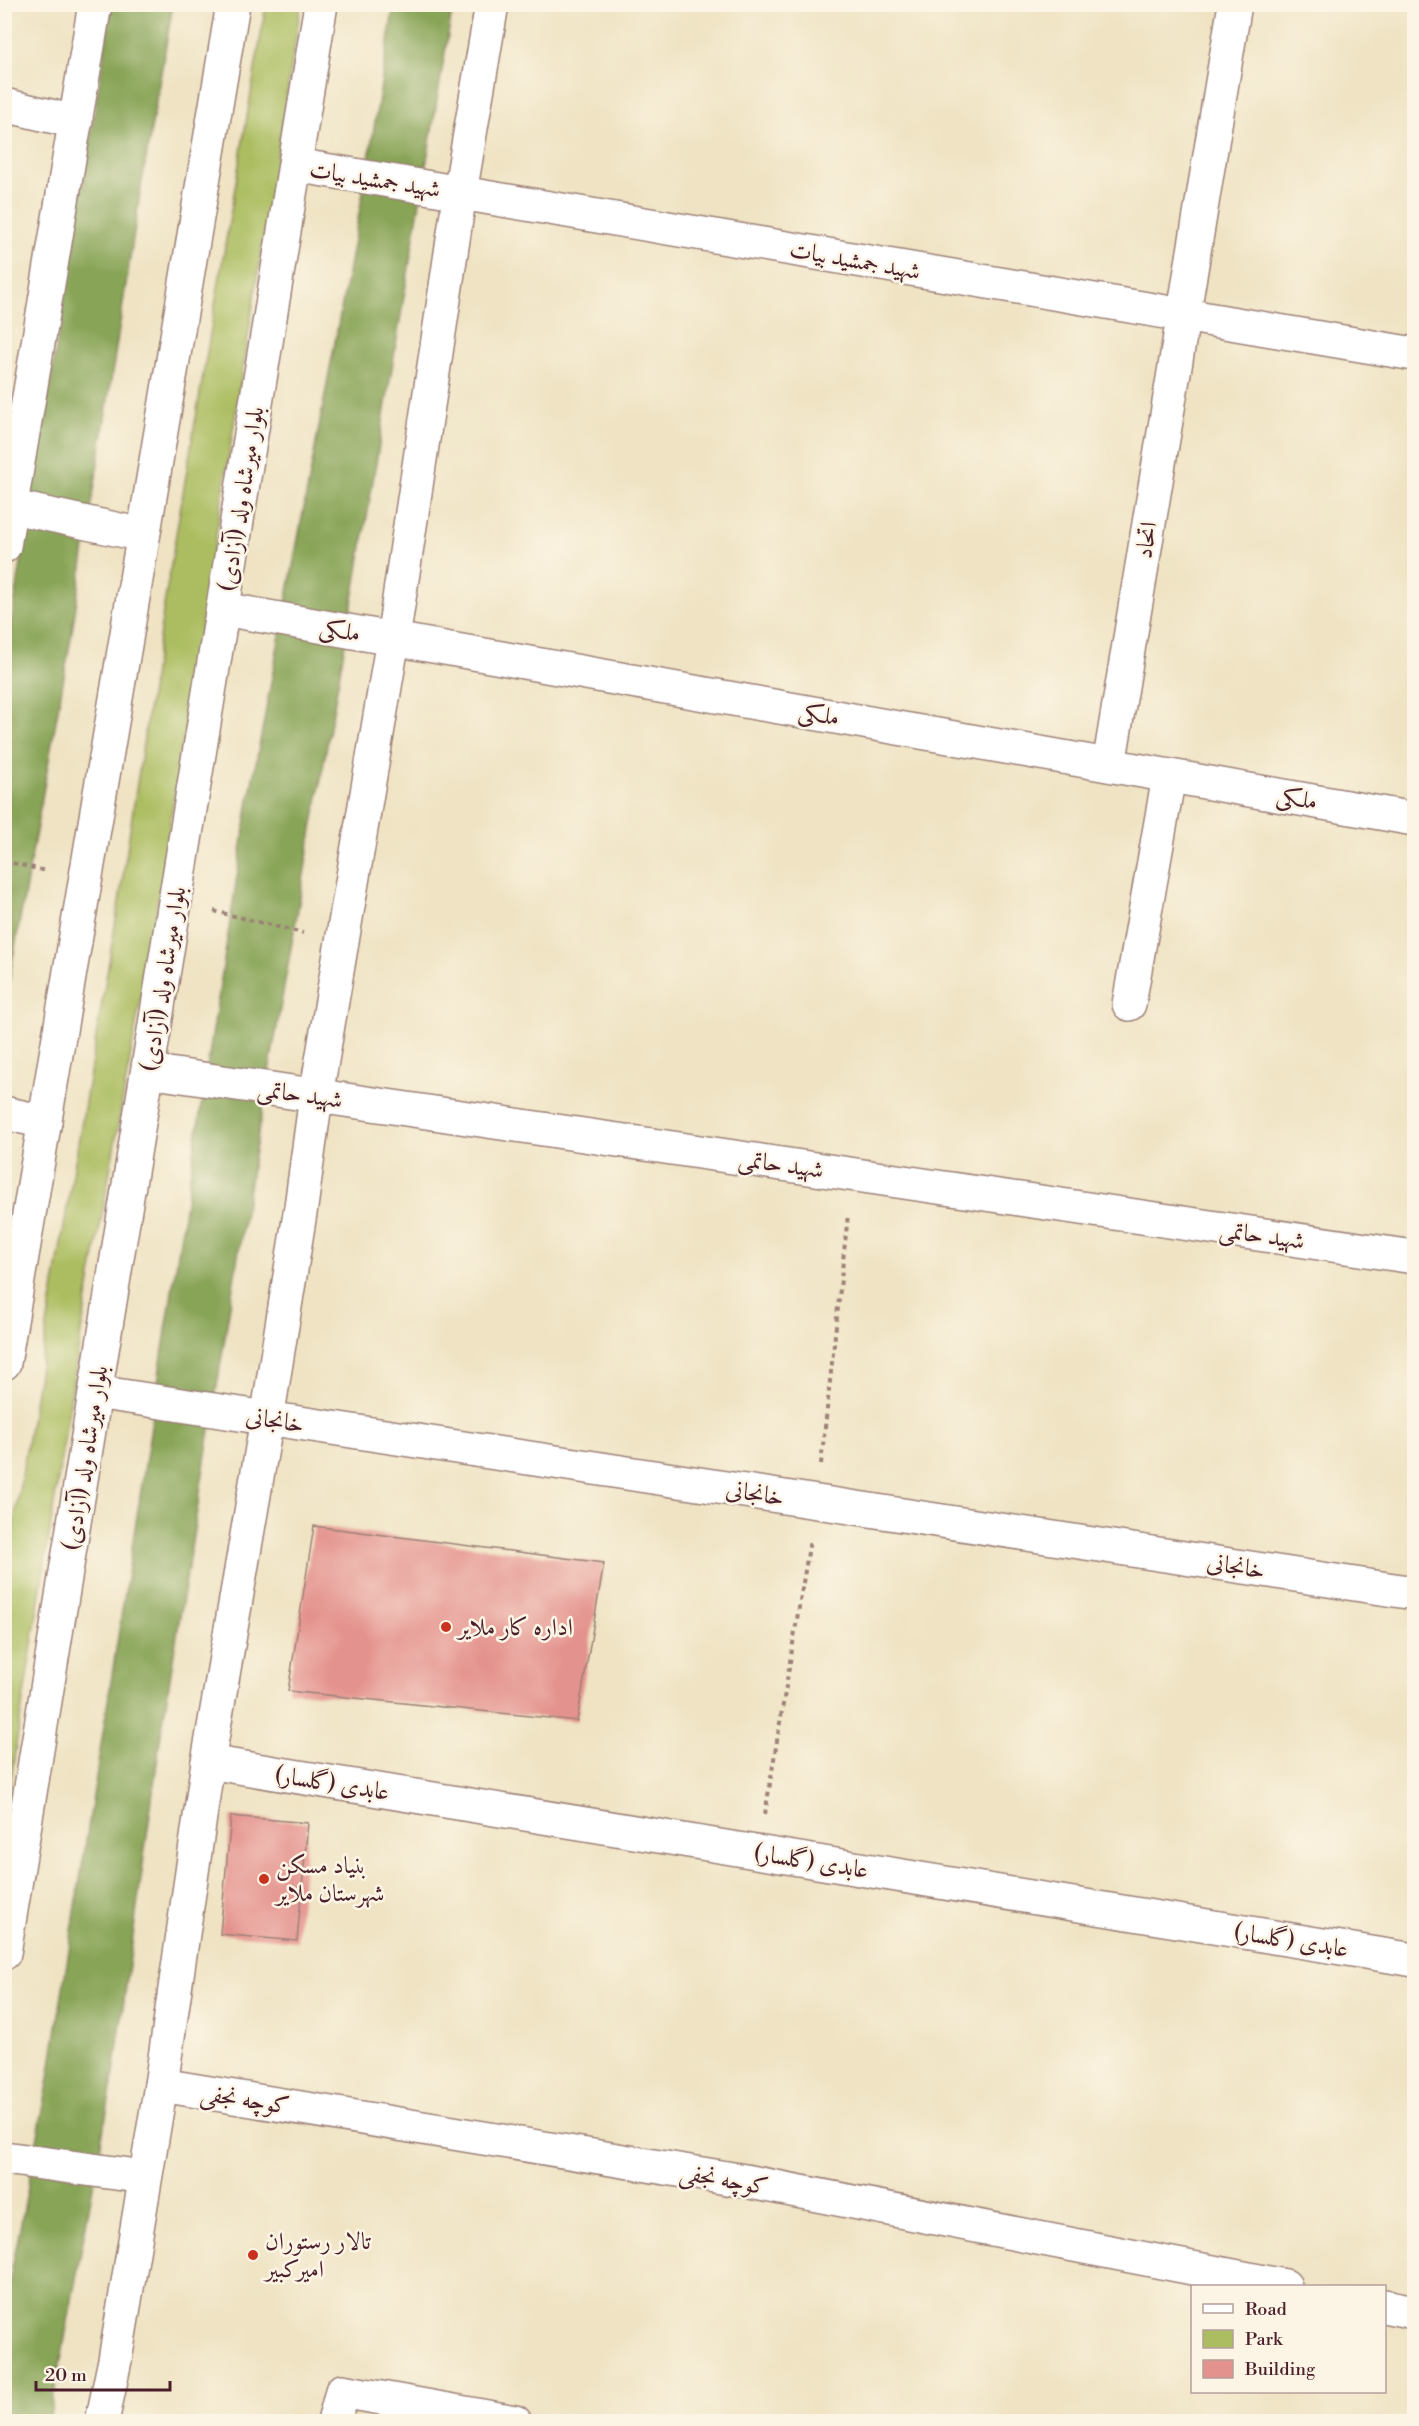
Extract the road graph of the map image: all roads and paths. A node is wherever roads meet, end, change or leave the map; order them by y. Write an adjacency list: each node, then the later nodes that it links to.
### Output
1 (95, 4): 7 (street)
2 (233, 4): 13 (street)
3 (321, 4): 8 (street, بلوار میرشاه ولد (آزادی))
4 (492, 4): 9 (street)
5 (1235, 4): 10 (street, اتحاد)
6 (4, 105): 7 (street)
7 (76, 122): 12 (street)
8 (295, 165): 9 (street, شهید جمشید بیات); 15 (street, بلوار میرشاه ولد (آزادی))
9 (460, 193): 10 (street, شهید جمشید بیات); 16 (street)
10 (1184, 315): 11 (street, شهید جمشید بیات); 17 (street, اتحاد)
11 (1414, 354)
12 (8, 506): 13 (street); 14 (street)
13 (144, 535): 24 (street)
14 (4, 546)
15 (223, 609): 16 (street, ملکی); 21 (street, بلوار میرشاه ولد (آزادی))
16 (393, 639): 17 (street, ملکی); 22 (street)
17 (1109, 765): 18 (street, ملکی)
18 (1169, 776): 19 (street, ملکی); 20 (street)
19 (1414, 819)
20 (1129, 1004)
21 (148, 1071): 22 (street, شهید حاتمی); 28 (street, بلوار میرشاه ولد (آزادی))
22 (316, 1096): 25 (street, شهید حاتمی); 29 (street)
23 (4, 1113): 24 (street)
24 (45, 1122): 27 (street)
25 (853, 1175): 26 (street, شهید حاتمی); 30 (path)
26 (1414, 1257)
27 (4, 1363)
28 (96, 1392): 29 (street, خانجانی); 34 (street, بلوار میرشاه ولد (آزادی))
29 (267, 1419): 30 (street, خانجانی); 32 (street)
30 (816, 1502): 31 (street, خانجانی); 33 (path)
31 (1414, 1593)
32 (208, 1762): 33 (street, عابدی (گلسار)); 36 (street)
33 (758, 1853): 35 (street, عابدی (گلسار))
34 (4, 1953)
35 (1414, 1960)
36 (161, 2085): 38 (street); 39 (street, کوچه نجفی)
37 (4, 2158): 38 (street)
38 (145, 2177): 43 (street)
39 (1280, 2285)
40 (1386, 2306): 41 (street)
41 (1414, 2312)
42 (338, 2406): 44 (street)
43 (102, 2421)
44 (515, 2421)

